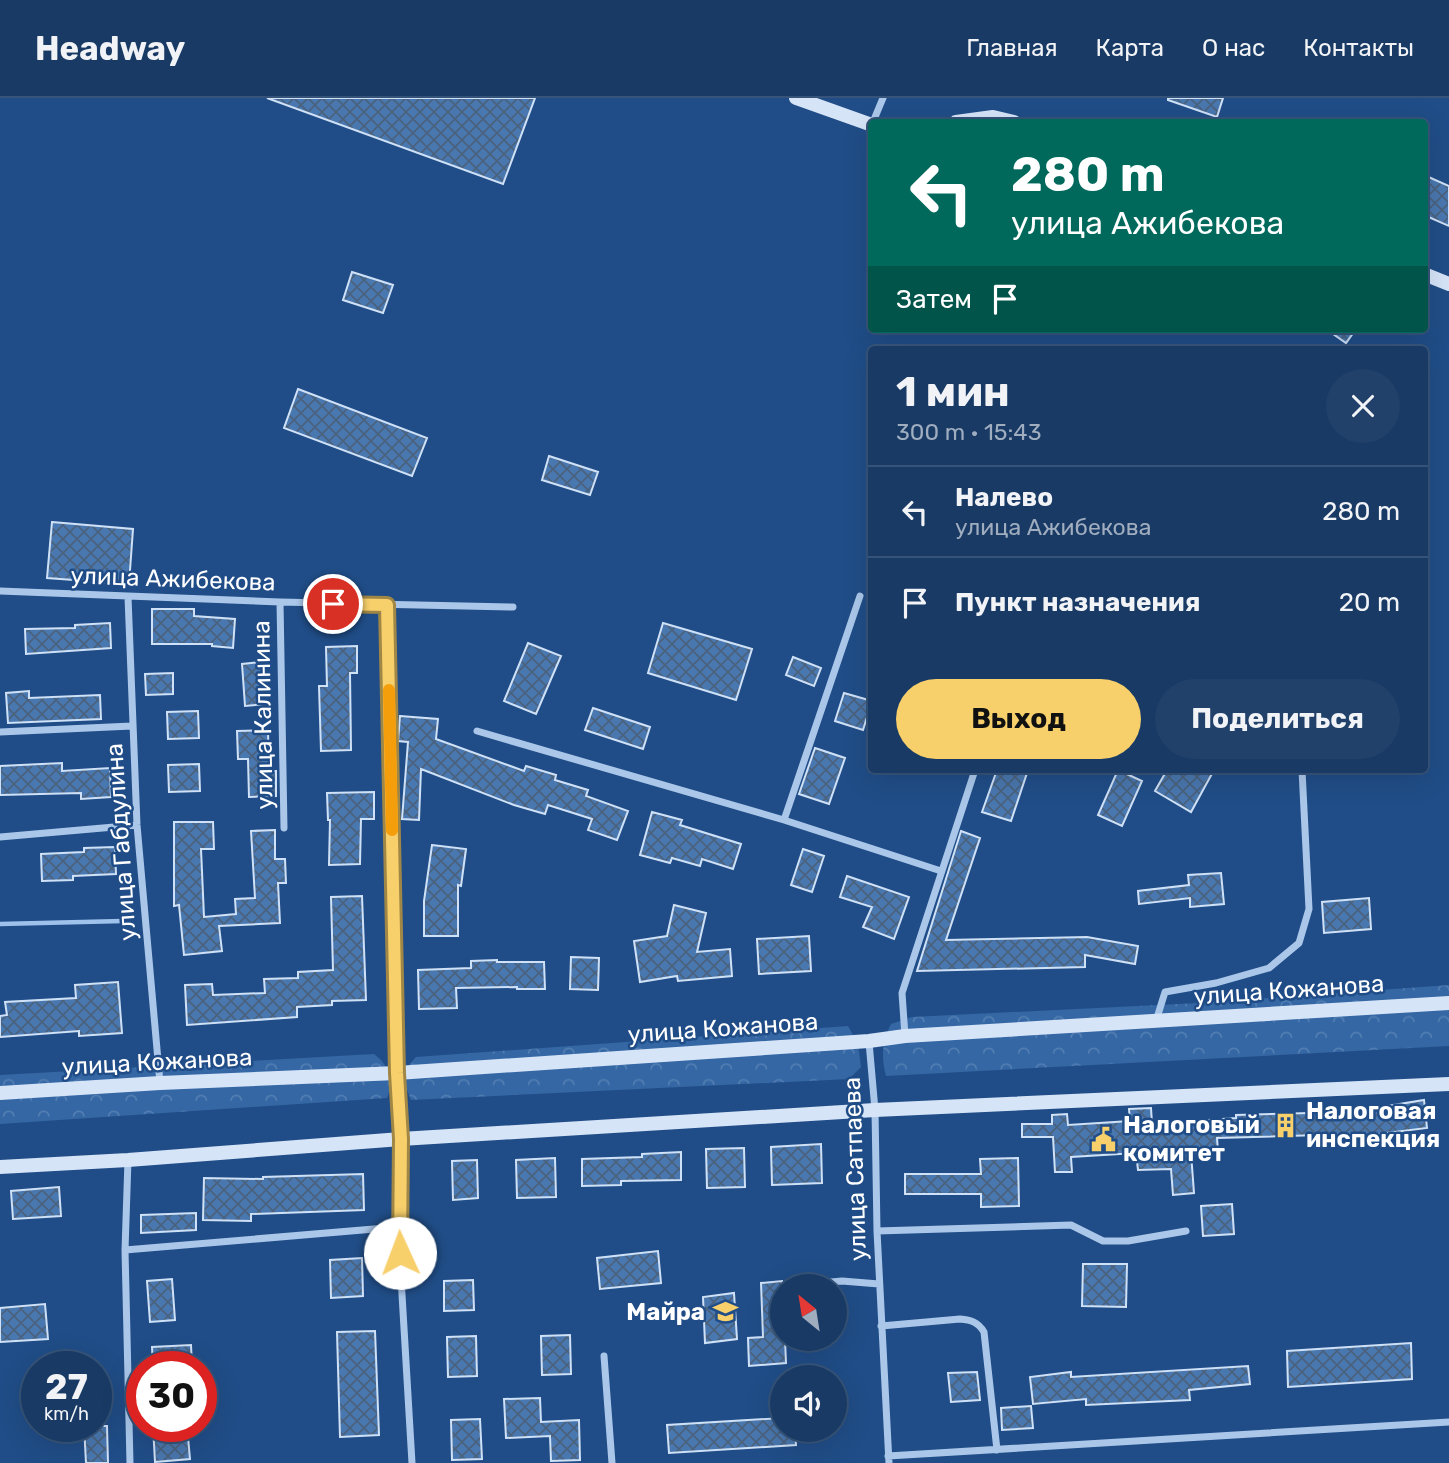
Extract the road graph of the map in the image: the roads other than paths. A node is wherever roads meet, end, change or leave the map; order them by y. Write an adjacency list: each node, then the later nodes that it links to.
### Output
1 (796, 98): 6 (street)
2 (883, 98): 3 (street)
3 (874, 119)
4 (978, 119): 5 (street)
5 (1001, 119)
6 (868, 123)
7 (1428, 276): 8 (street)
8 (1449, 284)
9 (0, 591): 11 (street, улица Ажибекова)
10 (860, 596): 20 (street)
11 (128, 597): 12 (street, улица Ажибекова); 15 (street, улица Габдулина)
12 (280, 602): 13 (street, улица Ажибекова); 22 (street, улица Калинина)
13 (387, 605): 14 (street, улица Ажибекова); 29 (street)
14 (513, 607)
15 (132, 726): 17 (street); 21 (street, улица Габдулина)
16 (477, 731): 20 (street)
17 (0, 732)
18 (974, 773): 24 (street)
19 (1302, 773): 26 (street)
20 (784, 820): 24 (street)
21 (137, 825): 23 (street); 30 (street, улица Габдулина)
22 (284, 828)
23 (0, 837)
24 (941, 871): 27 (street)
25 (1449, 1003): 26 (street, улица Кожанова)
26 (1156, 1021): 27 (street, улица Кожанова)
27 (905, 1036): 28 (street, улица Кожанова)
28 (869, 1041): 29 (street, улица Кожанова); 33 (street, улица Сатпаева)
29 (397, 1073): 30 (street, улица Кожанова); 34 (street)
30 (160, 1083): 32 (street, улица Кожанова)
31 (1449, 1084): 33 (street)
32 (0, 1093)
33 (875, 1110): 34 (street); 38 (street, улица Сатпаева)
34 (401, 1139): 35 (street); 37 (street)
35 (128, 1160): 36 (street); 40 (street)
36 (0, 1167)
37 (398, 1227): 40 (street); 49 (street)
38 (877, 1230): 39 (street); 42 (street, улица Сатпаева)
39 (1186, 1231)
40 (125, 1250): 48 (street)
41 (847, 1281): 42 (street)
42 (879, 1284): 43 (street, улица Сатпаева)
43 (881, 1326): 46 (street); 47 (street, улица Сатпаева)
44 (604, 1356): 50 (street)
45 (1449, 1422): 46 (street)
46 (997, 1450): 47 (street)
47 (888, 1460)
48 (130, 1463)
49 (412, 1463)
50 (611, 1463)

